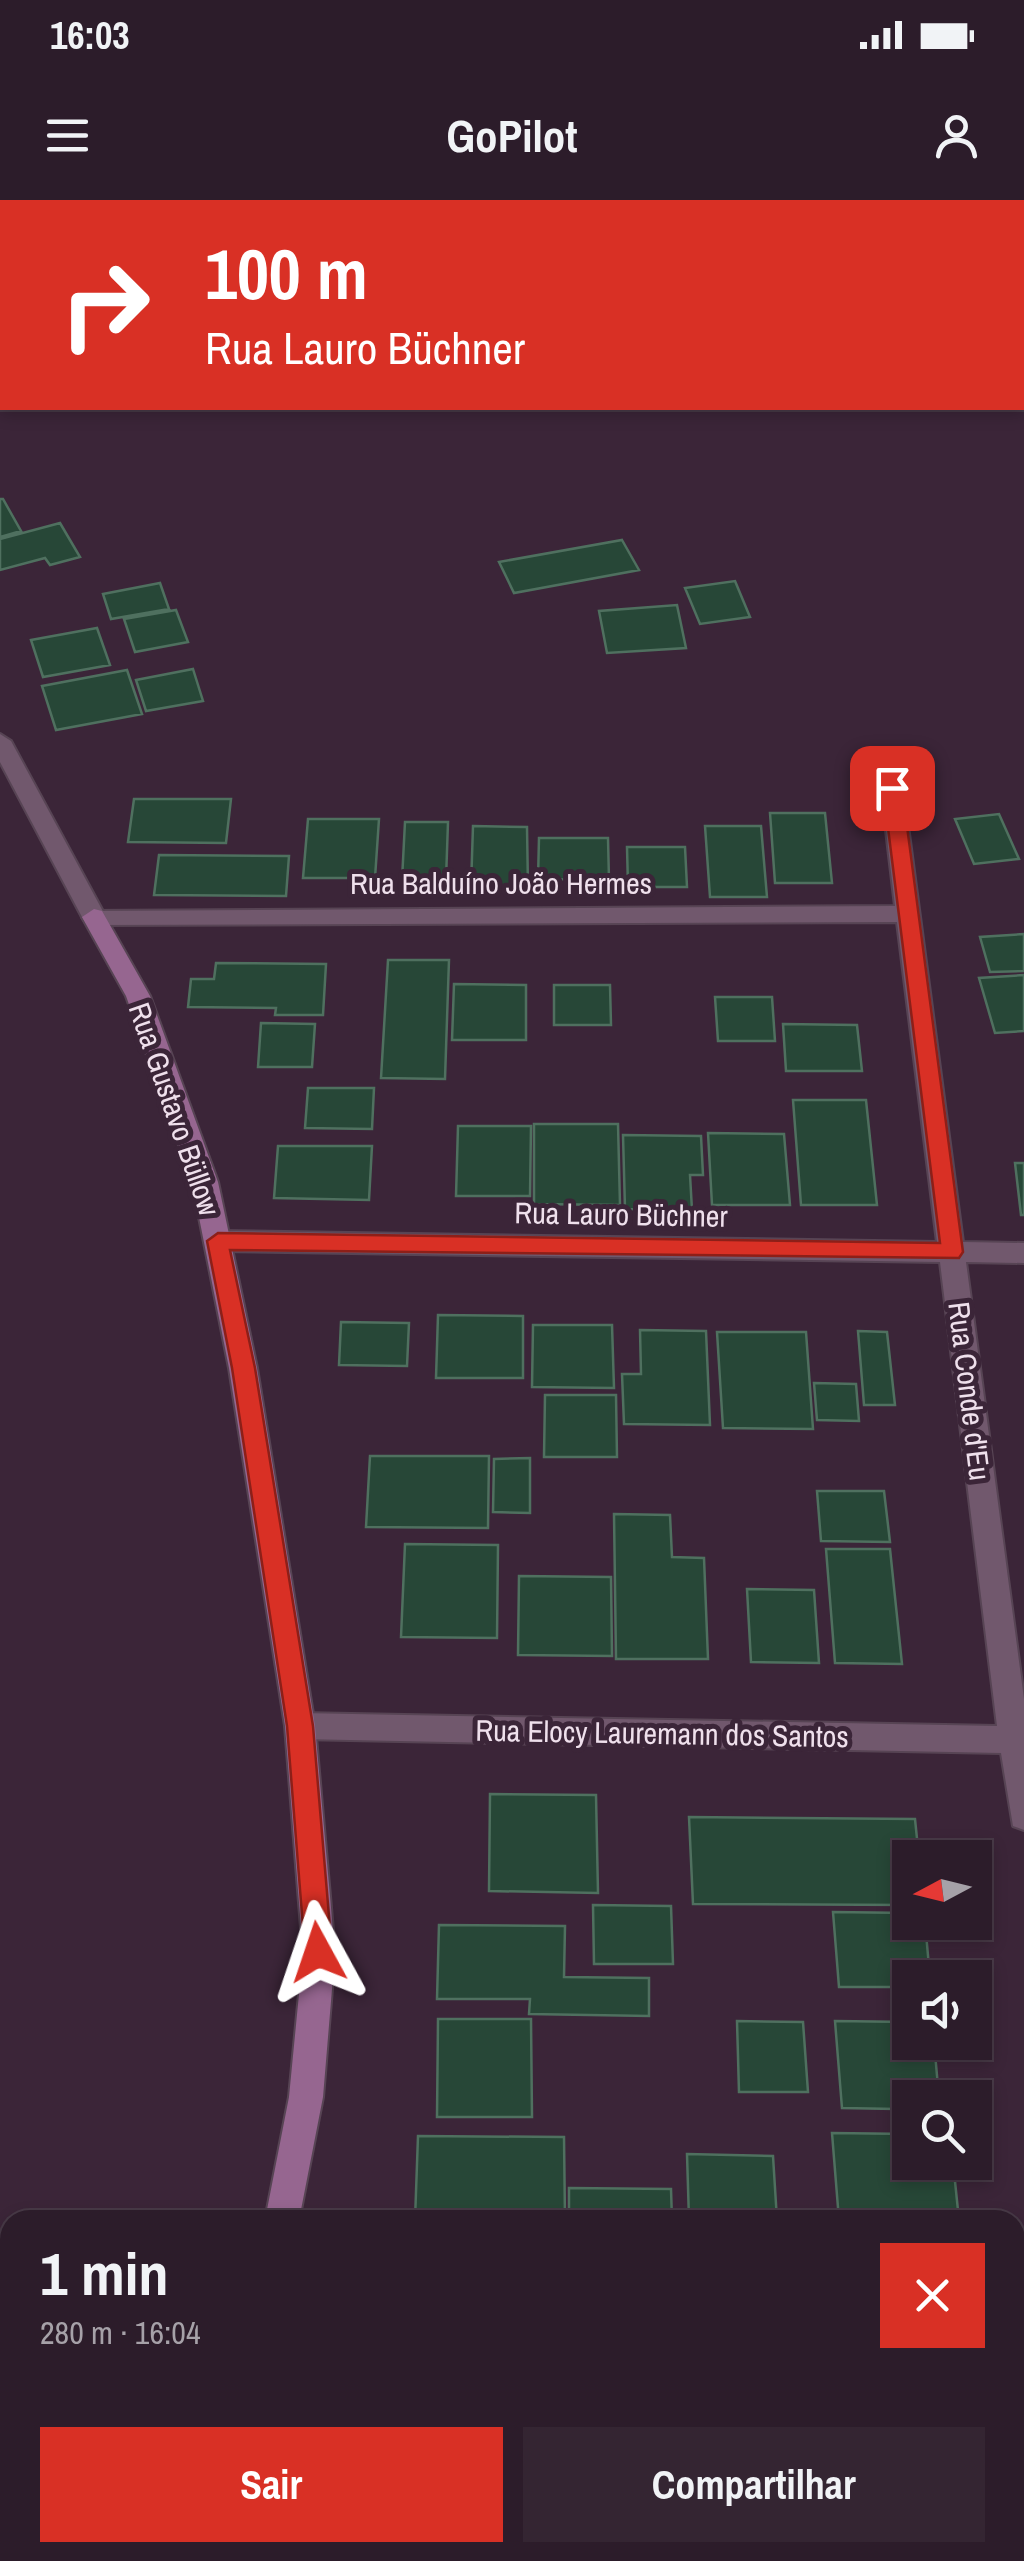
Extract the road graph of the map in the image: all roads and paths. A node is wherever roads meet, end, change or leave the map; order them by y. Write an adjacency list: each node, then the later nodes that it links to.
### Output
1 (0, 741): 4 (street, Rua Gustavo Büllow)
2 (892, 788): 3 (street, Rua Conde d'Eu)
3 (909, 914): 4 (street, Rua Balduíno João Hermes); 6 (street, Rua Conde d'Eu)
4 (94, 917): 5 (main road, Rua Gustavo Büllow)
5 (218, 1241): 6 (street, Rua Lauro Büchner); 8 (main road, Rua Gustavo Büllow)
6 (952, 1252): 7 (street, Rua Lauro Büchner); 9 (street, Rua Conde d'Eu)
7 (1024, 1252)
8 (300, 1726): 9 (street, Rua Elocy Lauremann dos Santos); 11 (main road, Rua Gustavo Büllow)
9 (1019, 1740): 10 (street, Rua Conde d'Eu)
10 (1024, 1816)
11 (284, 2210)

